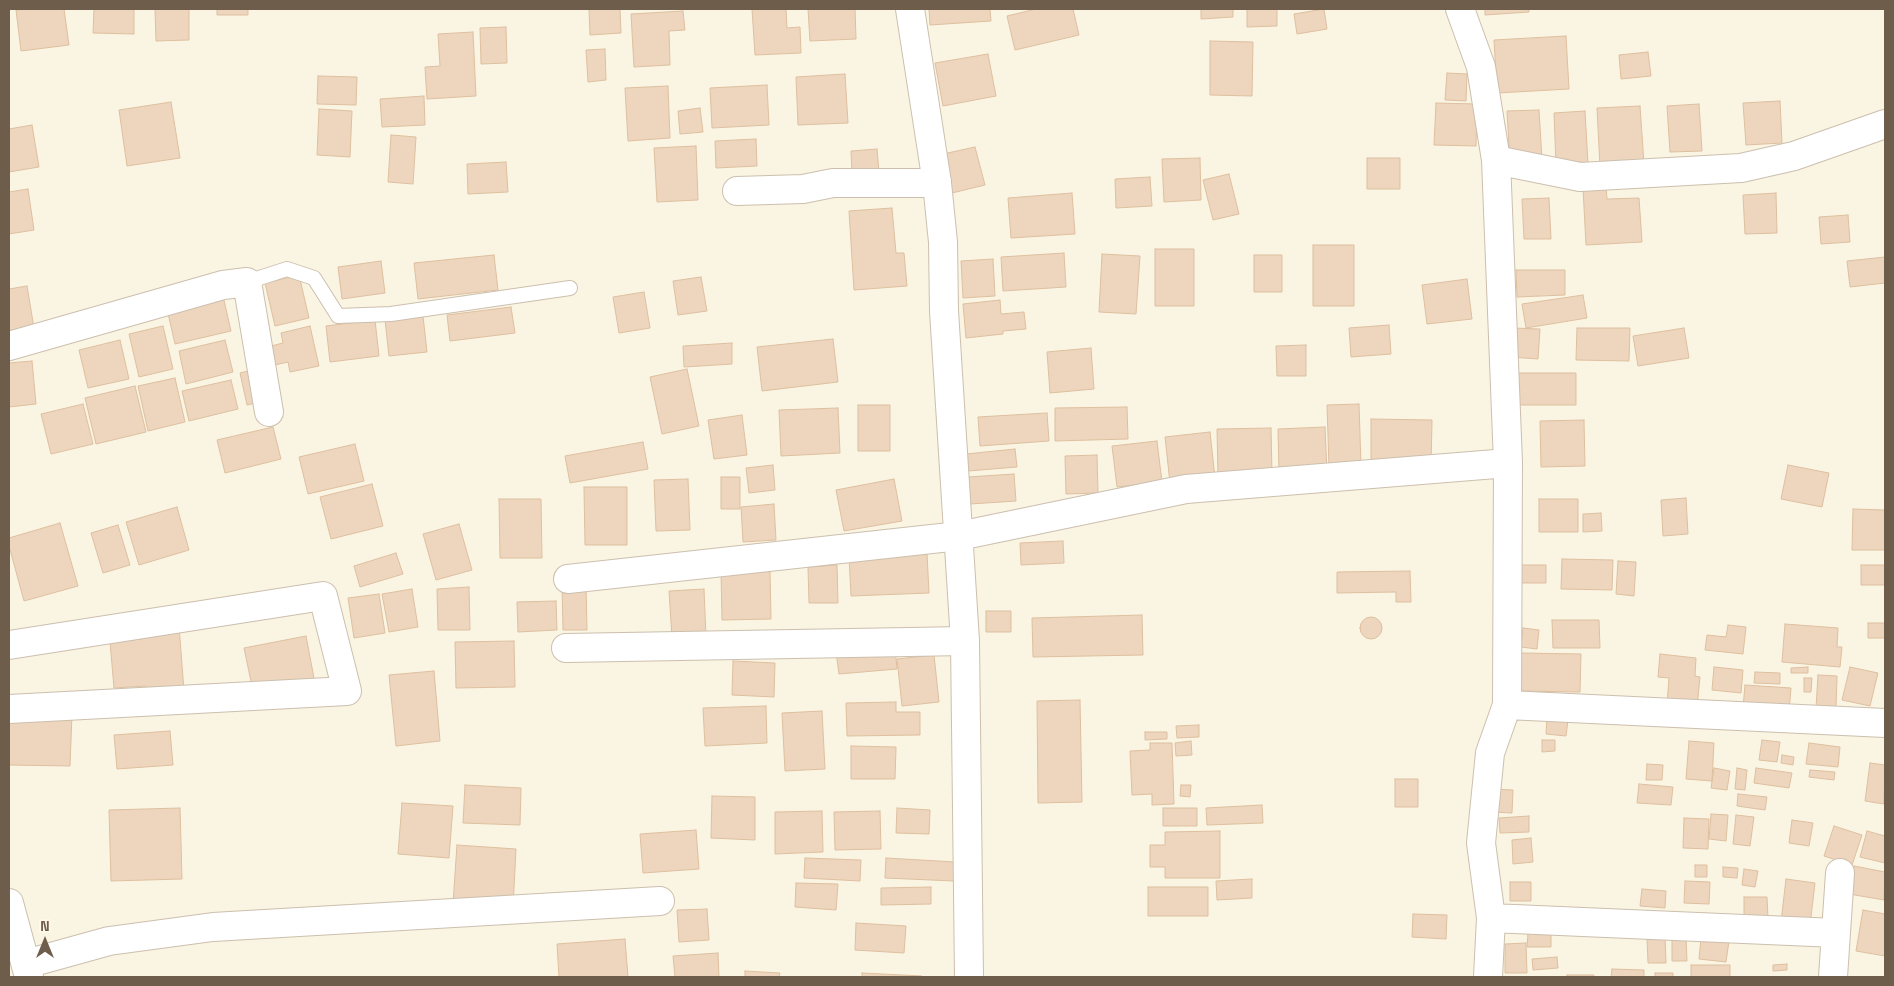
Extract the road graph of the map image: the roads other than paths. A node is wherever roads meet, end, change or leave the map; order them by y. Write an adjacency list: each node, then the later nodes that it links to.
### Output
1 (910, 9): 5 (street)
2 (1460, 9): 4 (street)
3 (1885, 124): 4 (street)
4 (1496, 160): 11 (street)
5 (937, 183): 6 (street); 12 (street)
6 (737, 191)
7 (247, 282): 8 (lane); 9 (street); 10 (street)
8 (570, 288)
9 (9, 346)
10 (269, 412)
11 (1508, 463): 12 (street); 17 (street)
12 (959, 536): 13 (street); 14 (street)
13 (568, 579)
14 (965, 641): 16 (street); 26 (street)
15 (9, 645): 18 (street)
16 (566, 648)
17 (1507, 705): 19 (street); 23 (street)
18 (9, 708)
19 (1885, 723)
20 (1840, 873): 24 (street)
21 (660, 901): 25 (street)
22 (9, 903): 25 (street)
23 (1491, 918): 24 (street); 27 (street)
24 (1836, 933): 28 (street)
25 (28, 971)
26 (969, 977)
27 (1488, 977)
28 (1833, 977)

